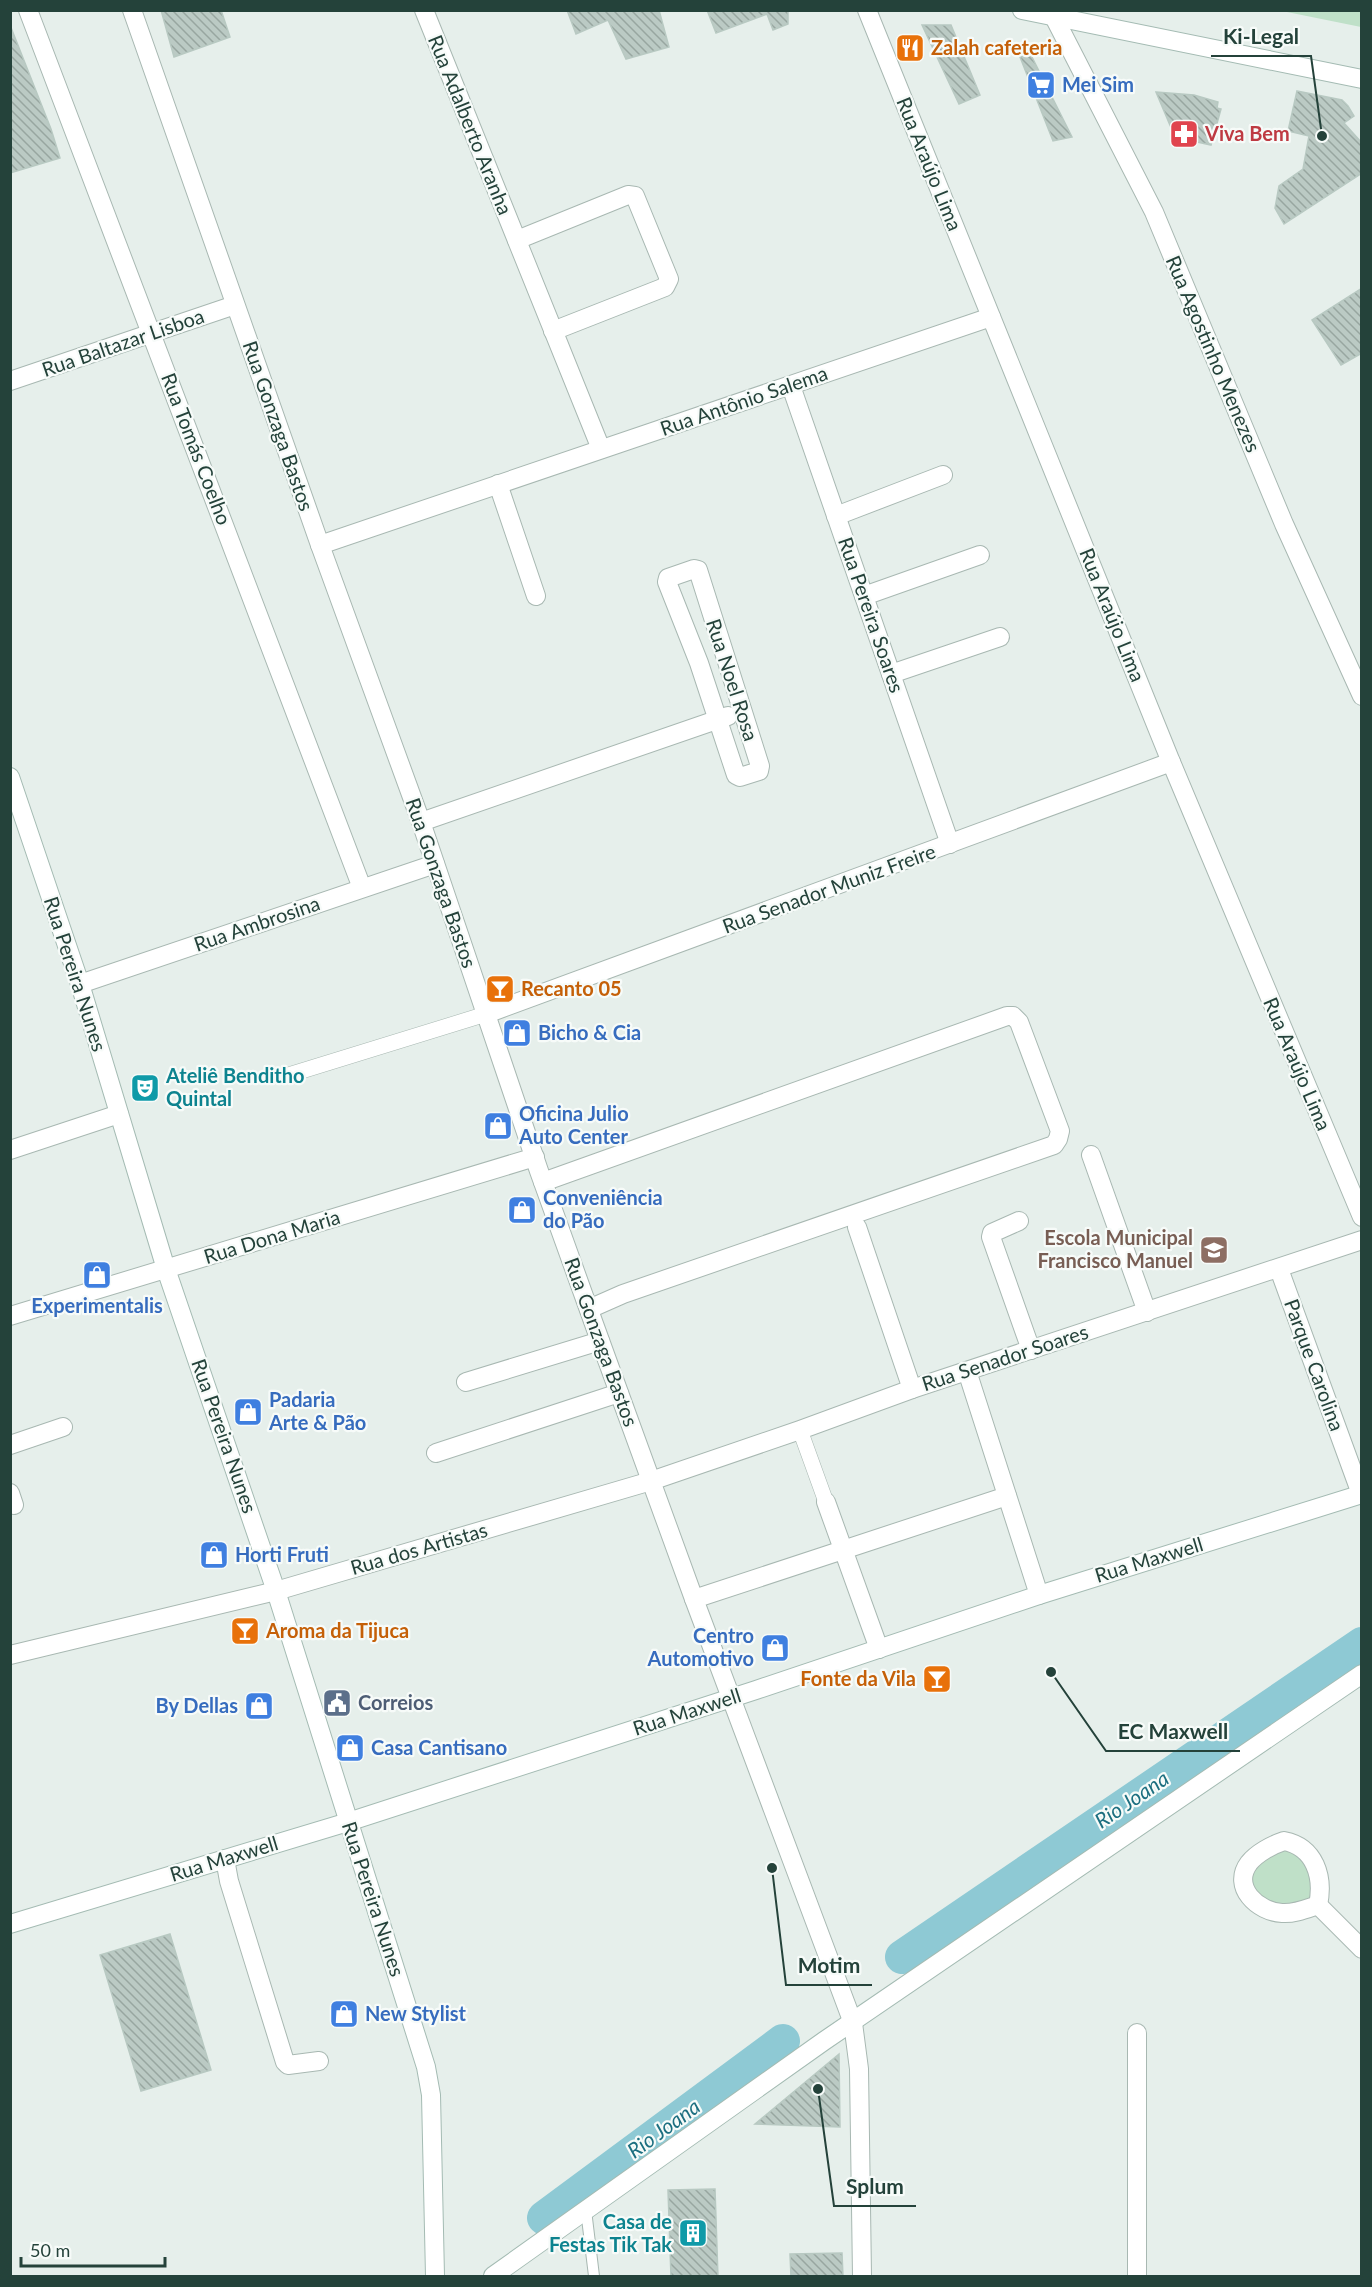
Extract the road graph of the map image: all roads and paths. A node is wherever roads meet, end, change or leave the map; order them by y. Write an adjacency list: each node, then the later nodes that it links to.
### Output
1 (28, 10): 12 (street, Rua Tomás Coelho)
2 (132, 10): 9 (street, Rua Gonzaga Bastos)
3 (424, 10): 8 (street, Rua Adalberto Aranha)
4 (867, 10): 10 (street, Rua Araújo Lima)
5 (1022, 10): 6 (street)
6 (1054, 17): 7 (street); 25 (street, Rua Agostinho Menezes)
7 (1362, 79)
8 (517, 240): 11 (street, Rua Adalberto Aranha); 11 (street, Rua Adalberto Aranha)
9 (235, 304): 12 (street, Rua Baltazar Lisboa); 19 (street, Rua Gonzaga Bastos)
10 (991, 317): 14 (street, Rua Antônio Salema); 28 (street, Rua Araújo Lima)
11 (553, 331): 15 (street, Rua Adalberto Aranha)
12 (153, 333): 13 (street, Rua Baltazar Lisboa); 34 (street, Rua Tomás Coelho)
13 (10, 381)
14 (791, 386): 15 (street, Rua Antônio Salema); 18 (street, Rua Pereira Soares)
15 (601, 449): 17 (street, Rua Antônio Salema)
16 (943, 475): 18 (street)
17 (498, 484): 19 (street, Rua Antônio Salema); 21 (street)
18 (836, 516): 22 (street, Rua Pereira Soares)
19 (320, 544): 31 (street, Rua Gonzaga Bastos)
20 (980, 555): 22 (street)
21 (536, 596)
22 (864, 596): 24 (street, Rua Pereira Soares)
23 (1000, 637): 24 (street)
24 (891, 674): 32 (street, Rua Pereira Soares)
25 (1362, 696)
26 (743, 710): 27 (street); 27 (street, Rua Noel Rosa); 27 (street, Rua Noel Rosa)
27 (719, 720): 31 (street)
28 (1171, 762): 32 (street, Rua Senador Muniz Freire); 43 (street, Rua Araújo Lima)
29 (10, 777): 30 (street, Rua Pereira Nunes)
30 (17, 820): 35 (street, Rua Pereira Nunes)
31 (421, 822): 33 (street, Rua Gonzaga Bastos)
32 (950, 844): 36 (street, Rua Senador Muniz Freire)
33 (435, 864): 34 (street, Rua Ambrosina); 36 (street, Rua Gonzaga Bastos)
34 (362, 888): 35 (street, Rua Ambrosina)
35 (80, 984): 38 (street, Rua Pereira Nunes)
36 (486, 1014): 37 (street); 41 (street, Rua Gonzaga Bastos)
37 (282, 1077)
38 (119, 1114): 39 (street); 47 (street, Rua Pereira Nunes)
39 (10, 1150)
40 (1091, 1155): 50 (street)
41 (534, 1157): 42 (street, Rua Gonzaga Bastos); 47 (street, Rua Dona Maria)
42 (543, 1182): 49 (street, Rua Gonzaga Bastos); 49 (street)
43 (1362, 1217)
44 (1019, 1221): 53 (street)
45 (857, 1227): 56 (street)
46 (1362, 1240): 48 (street, Rua Senador Soares)
47 (166, 1269): 51 (street, Rua Dona Maria); 67 (street, Rua Pereira Nunes)
48 (1279, 1269): 50 (street, Rua Senador Soares); 63 (street, Parque Carolina)
49 (589, 1309): 52 (street, Rua Gonzaga Bastos)
50 (1147, 1312): 53 (street, Rua Senador Soares)
51 (10, 1316)
52 (600, 1341): 55 (street); 57 (street, Rua Gonzaga Bastos)
53 (1030, 1350): 54 (street, Rua Senador Soares)
54 (967, 1371): 56 (street, Rua Senador Soares); 64 (street)
55 (466, 1382)
56 (912, 1389): 59 (street, Rua Senador Soares)
57 (619, 1393): 61 (street); 62 (street, Rua Gonzaga Bastos)
58 (63, 1427): 60 (street)
59 (800, 1430): 62 (street, Rua Senador Soares); 65 (street)
60 (10, 1445)
61 (436, 1454)
62 (651, 1481): 67 (street, Rua dos Artistas); 69 (street, Rua Gonzaga Bastos)
63 (1361, 1494): 68 (street, Rua Maxwell)
64 (1007, 1496): 66 (street); 68 (street)
65 (826, 1502): 66 (street)
66 (843, 1549): 69 (street); 70 (street)
67 (276, 1591): 71 (street, Rua dos Artistas); 74 (street, Rua Pereira Nunes)
68 (1039, 1595): 70 (street, Rua Maxwell)
69 (694, 1599): 73 (street, Rua Gonzaga Bastos)
70 (879, 1649): 73 (street, Rua Maxwell)
71 (10, 1655)
72 (1362, 1674): 79 (street)
73 (731, 1698): 74 (street, Rua Maxwell); 79 (street, Rua Gonzaga Bastos)
74 (348, 1822): 75 (street, Rua Maxwell); 84 (street, Rua Pereira Nunes)
75 (225, 1859): 77 (street, Rua Maxwell); 81 (street)
76 (1318, 1905): 76 (street); 78 (street)
77 (10, 1924)
78 (1362, 1949)
79 (853, 2023): 82 (street); 86 (street, Rua Gonzaga Bastos)
80 (1137, 2033): 87 (street)
81 (319, 2061)
82 (586, 2210): 83 (lane); 85 (street)
83 (593, 2276)
84 (435, 2277)
85 (493, 2277)
86 (862, 2277)
87 (1137, 2277)

